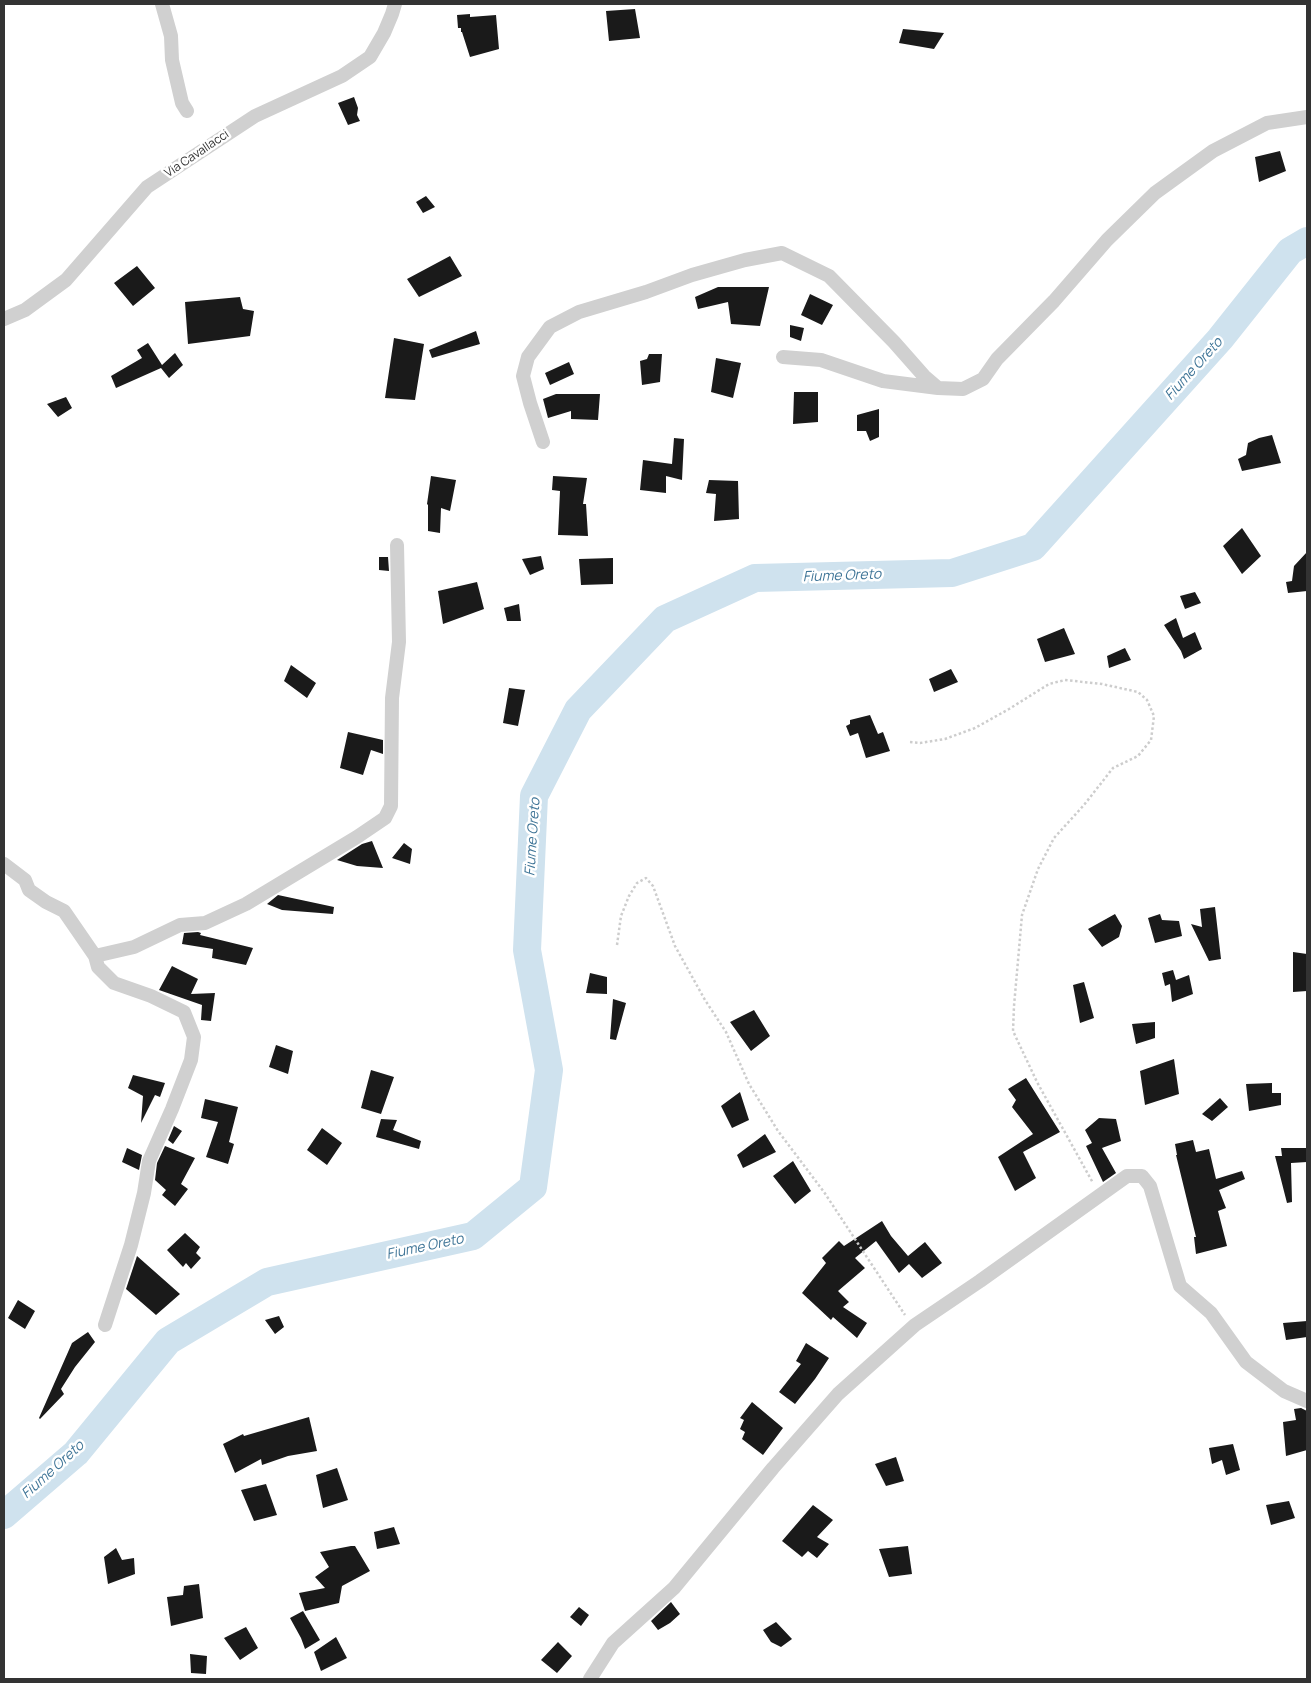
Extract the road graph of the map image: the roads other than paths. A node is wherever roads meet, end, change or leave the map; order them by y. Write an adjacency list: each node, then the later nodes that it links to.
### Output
1 (162, 4): 3 (street)
2 (395, 4): 5 (street, Via Cavallacci)
3 (187, 111)
4 (1307, 117): 7 (street)
5 (4, 319)
6 (783, 357): 7 (street)
7 (938, 388): 8 (street)
8 (542, 442)
9 (397, 545): 11 (street)
10 (4, 864): 11 (street)
11 (95, 956): 12 (street)
12 (105, 1325)
13 (1307, 1401): 14 (street)
14 (590, 1679)

